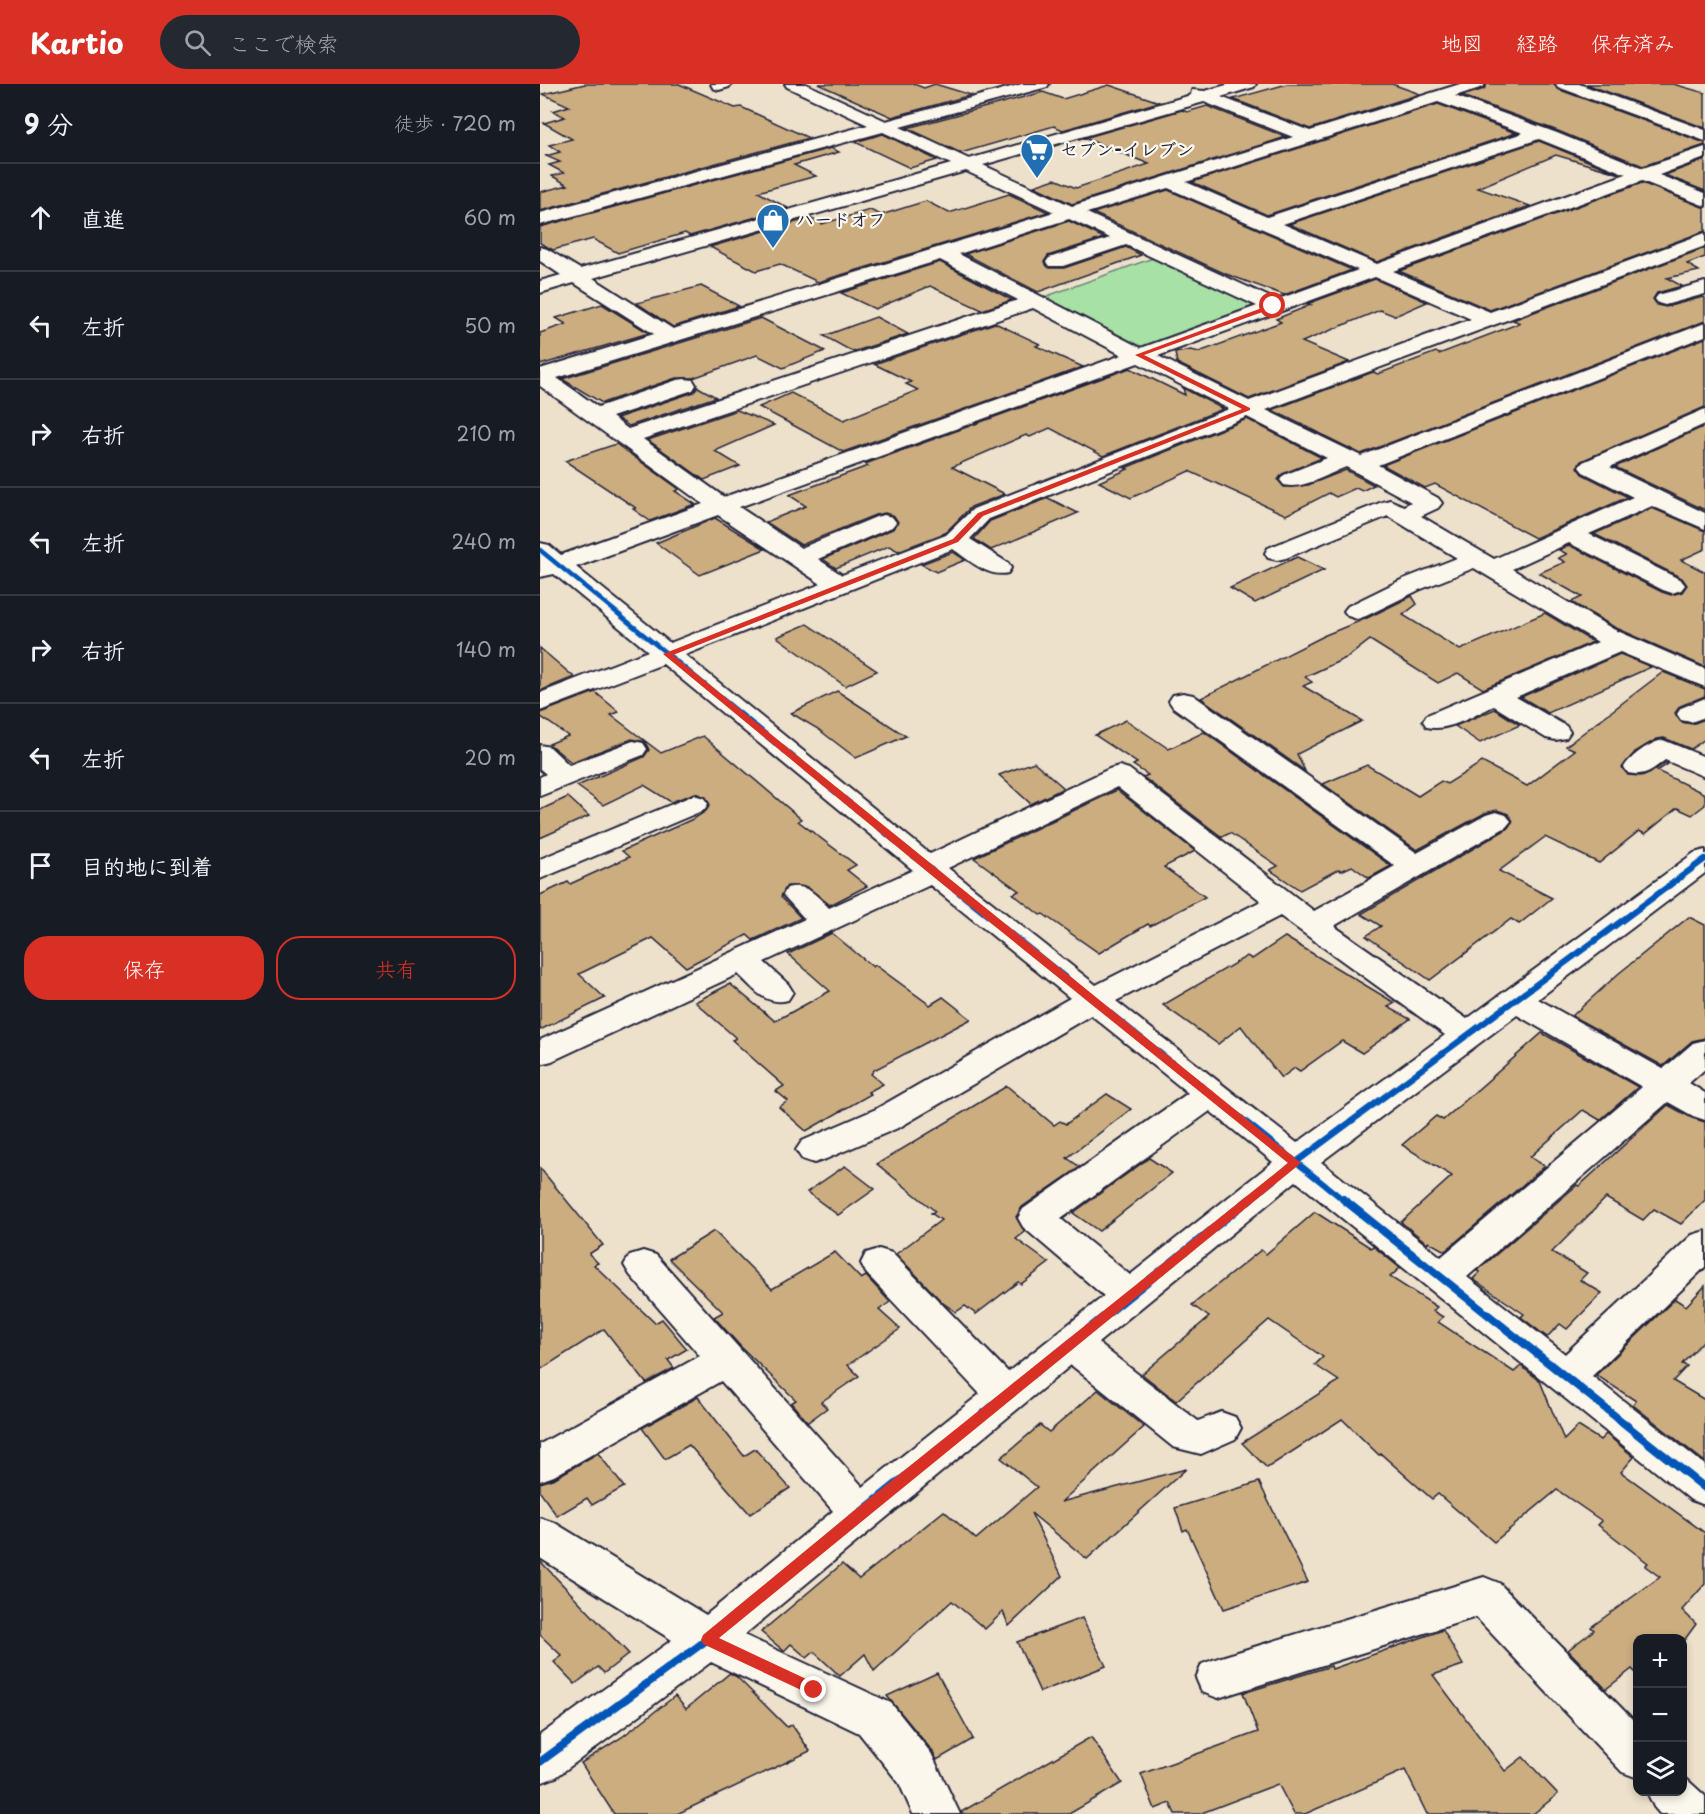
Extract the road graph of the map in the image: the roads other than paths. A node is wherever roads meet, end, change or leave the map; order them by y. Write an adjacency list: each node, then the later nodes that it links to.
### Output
1 (793, 84): 11 (street)
2 (1041, 84): 10 (street)
3 (1248, 84): 8 (street)
4 (1477, 84): 9 (street)
5 (1564, 84): 13 (street)
6 (972, 88): 10 (street)
7 (1183, 88): 8 (street)
8 (1204, 96): 14 (street); 16 (street)
9 (1438, 96): 12 (street); 14 (street)
10 (993, 97): 11 (street)
11 (884, 126): 16 (street); 21 (street)
12 (1539, 133): 17 (street); 22 (street)
13 (1705, 136)
14 (1309, 137): 18 (street)
15 (1705, 152): 17 (street)
16 (967, 165): 20 (street); 29 (street)
17 (1641, 174): 19 (street); 28 (street)
18 (1168, 181): 20 (street); 22 (street)
19 (1705, 200)
20 (1068, 213): 23 (street); 26 (street)
21 (540, 219)
22 (1266, 224): 28 (street)
23 (1125, 239): 27 (street); 34 (street)
24 (1705, 239): 35 (street)
25 (540, 253): 29 (street)
26 (942, 253): 33 (street); 37 (street)
27 (1056, 262)
28 (1373, 270): 34 (street); 35 (street)
29 (577, 277): 30 (street); 37 (street)
30 (540, 287)
31 (1702, 290): 32 (street)
32 (1665, 299)
33 (1035, 301): 38 (street); 44 (street)
34 (1273, 306): 38 (street)
35 (1489, 320): 41 (street)
36 (1705, 329): 45 (street)
37 (670, 336): 39 (street)
38 (1139, 355): 41 (street); 48 (street)
39 (540, 376): 42 (street)
40 (685, 385): 42 (street)
41 (1248, 409): 45 (street); 53 (street)
42 (596, 415): 44 (street)
43 (1698, 425): 47 (street)
44 (627, 437): 48 (street)
45 (1353, 462): 46 (street); 49 (street)
46 (1292, 480)
47 (1652, 497): 51 (street); 52 (street)
48 (721, 506): 55 (street); 56 (street)
49 (1403, 515): 54 (street); 57 (street)
50 (884, 522): 55 (street)
51 (1705, 522)
52 (1570, 534): 57 (street); 60 (street)
53 (955, 540): 58 (street); 59 (street)
54 (1277, 553)
55 (799, 558): 59 (street)
56 (546, 562): 63 (street)
57 (1484, 564): 61 (street); 62 (street)
58 (999, 567)
59 (840, 585): 63 (street)
60 (1672, 585)
61 (1357, 611)
62 (1620, 642): 64 (street); 65 (street)
63 (667, 654): 67 (street); 79 (street)
64 (1705, 679)
65 (1496, 696): 68 (street); 69 (street)
66 (1183, 701): 78 (street)
67 (540, 703)
68 (1437, 722)
69 (1556, 732)
70 (633, 748): 74 (street)
71 (540, 753): 74 (street)
72 (1638, 767): 73 (street)
73 (1705, 768)
74 (553, 782)
75 (694, 804): 80 (street)
76 (1496, 821): 78 (street)
77 (1705, 859): 87 (street)
78 (1415, 866): 84 (street)
79 (930, 869): 82 (street); 83 (street); 88 (street)
80 (540, 870)
81 (798, 896): 83 (street)
82 (1283, 902): 84 (street); 88 (street)
83 (826, 921): 85 (street)
84 (1312, 925): 89 (street)
85 (741, 960): 86 (street); 91 (street)
86 (777, 992)
87 (1514, 999): 89 (street); 92 (street)
88 (1092, 1000): 93 (street); 95 (street)
89 (1466, 1035): 96 (street)
90 (1705, 1051): 92 (street)
91 (540, 1053)
92 (1665, 1085): 94 (street); 100 (street)
93 (1210, 1094): 96 (street); 101 (street)
94 (1705, 1108)
95 (814, 1150)
96 (1296, 1163): 100 (street); 101 (street)
97 (1699, 1260): 104 (street)
98 (879, 1263): 105 (street)
99 (643, 1265): 103 (street)
100 (1442, 1278): 104 (street)
101 (1131, 1296): 102 (street)
102 (1071, 1344): 105 (street); 106 (street)
103 (726, 1360): 107 (street); 109 (street)
104 (1566, 1377): 108 (street)
105 (1006, 1396): 109 (street)
106 (1221, 1428)
107 (540, 1464)
108 (1705, 1488)
109 (860, 1513): 111 (street)
110 (540, 1536): 111 (street)
111 (708, 1640): 114 (street); 116 (street)
112 (1218, 1678): 113 (street)
113 (1633, 1752)
114 (540, 1762)
115 (1675, 1796): 117 (street)
116 (937, 1814)
117 (1692, 1814)

